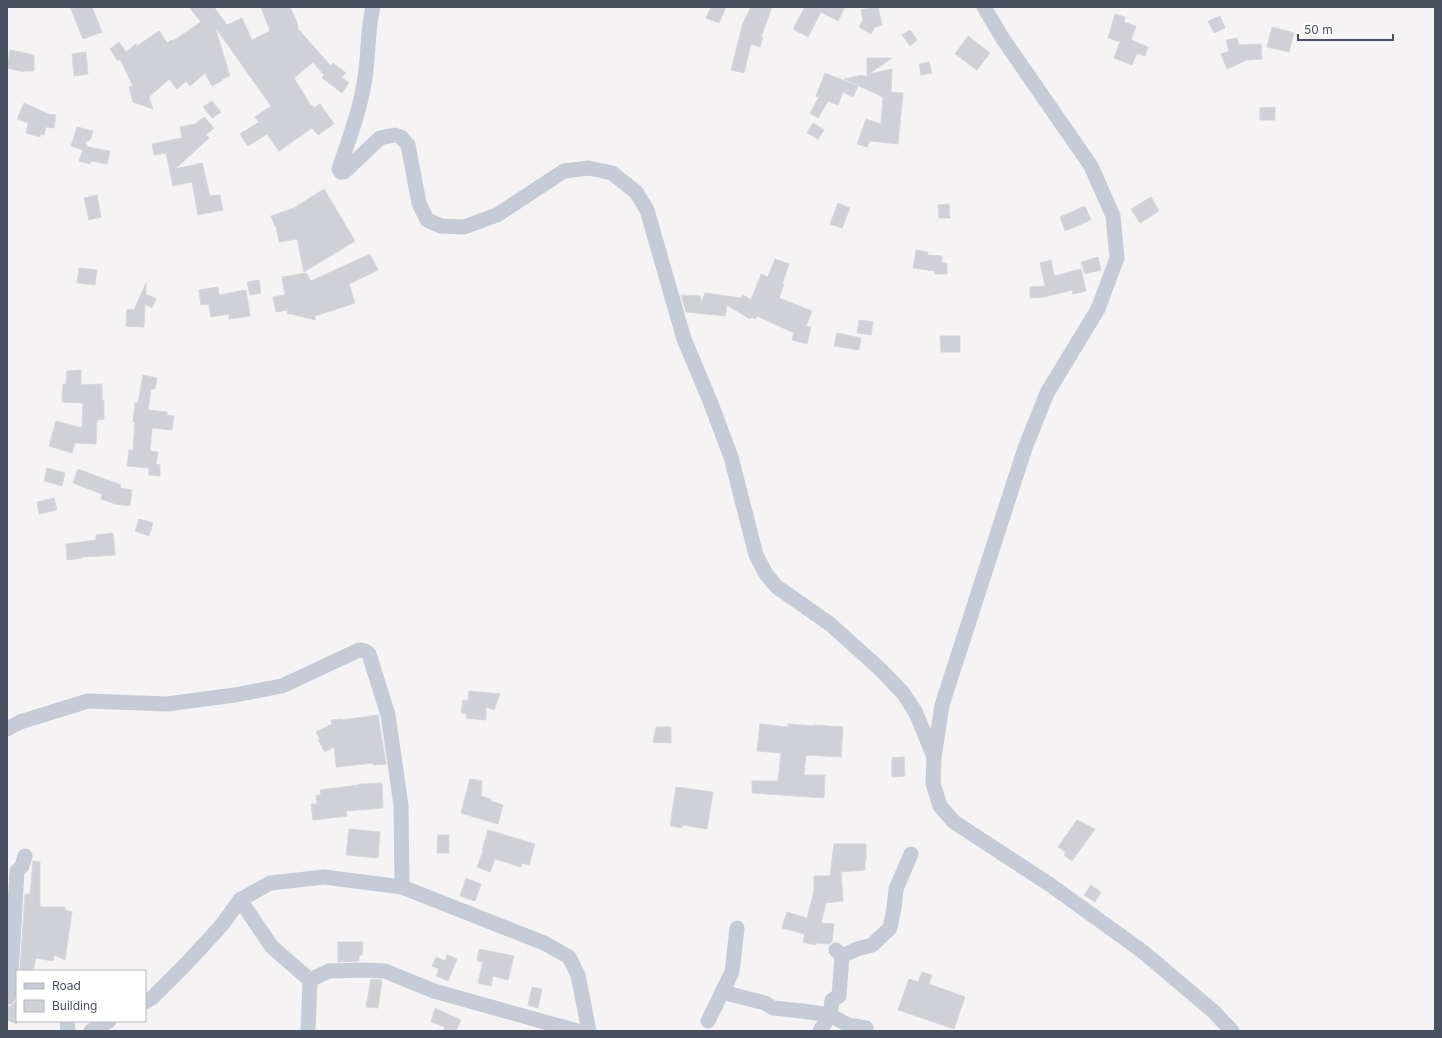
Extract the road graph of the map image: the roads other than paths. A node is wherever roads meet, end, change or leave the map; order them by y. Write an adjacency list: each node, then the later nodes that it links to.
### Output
1 (373, 7): 4 (street)
2 (984, 7): 4 (street)
3 (7, 729): 7 (street)
4 (934, 758): 23 (street)
5 (911, 854): 14 (street)
6 (25, 856): 12 (street)
7 (402, 887): 8 (street); 20 (street)
8 (240, 900): 10 (street); 13 (street)
9 (737, 928): 11 (street)
10 (310, 980): 18 (street); 19 (street)
11 (722, 992): 14 (street); 15 (street)
12 (11, 998)
13 (146, 1001)
14 (830, 1016): 21 (street); 22 (street)
15 (708, 1021)
16 (107, 1022): 17 (street)
17 (91, 1031)
18 (308, 1031)
19 (577, 1031)
20 (589, 1031)
21 (820, 1031)
22 (866, 1031)
23 (1232, 1031)

